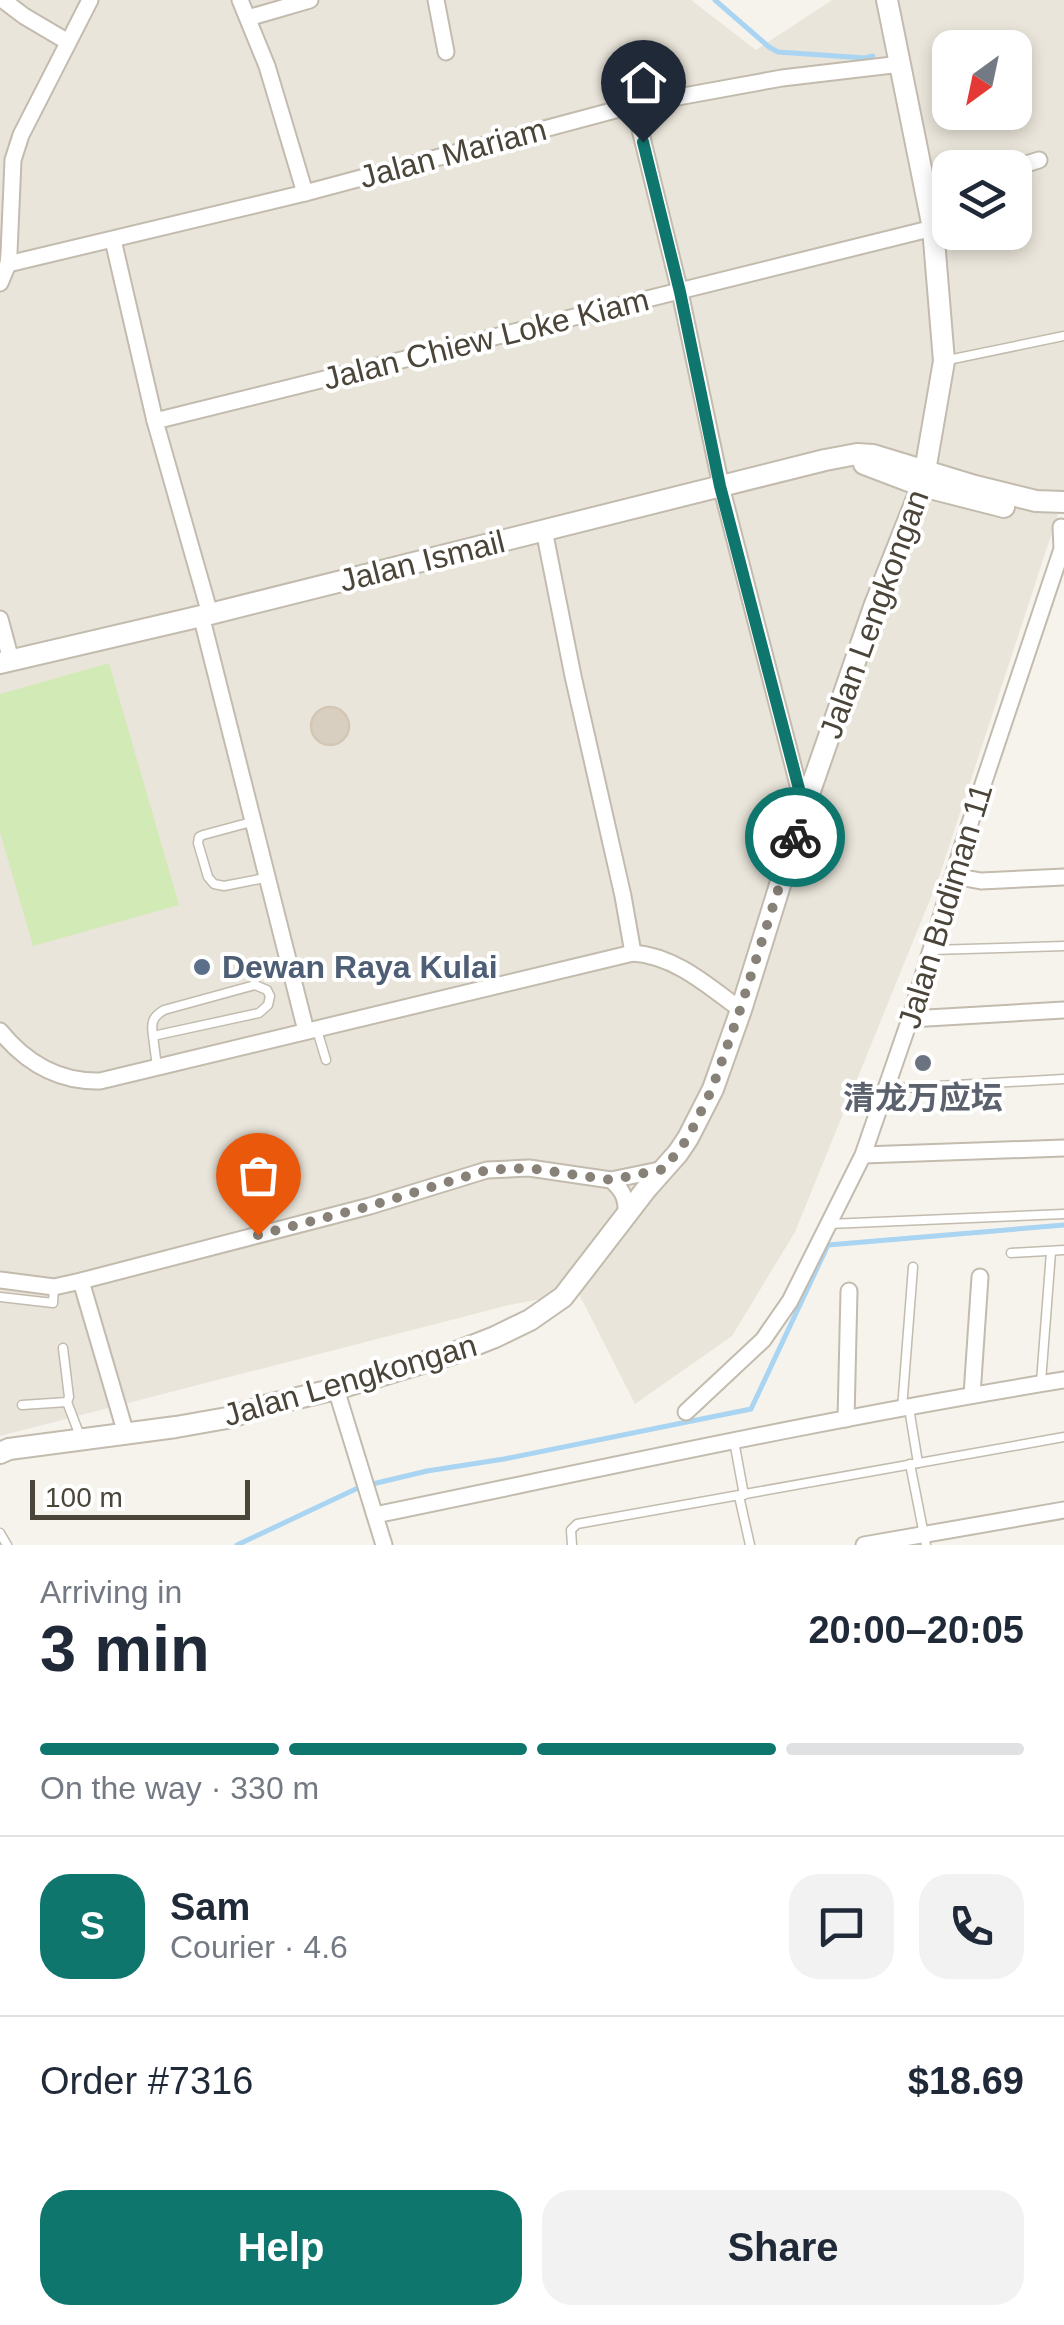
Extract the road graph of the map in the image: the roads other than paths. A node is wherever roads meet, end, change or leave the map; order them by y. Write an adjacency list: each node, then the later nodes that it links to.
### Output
1 (3, 0): 8 (street)
2 (90, 0): 8 (street)
3 (240, 0): 7 (street)
4 (310, 0): 7 (street)
5 (436, 0): 9 (street)
6 (887, 0): 10 (street, Jalan Lengkongan)
7 (248, 18): 15 (street)
8 (68, 42): 21 (street)
9 (446, 52)
10 (901, 64): 11 (street, Jalan Mariam); 16 (street, Jalan Lengkongan)
11 (634, 105): 15 (street, Jalan Mariam); 23 (street)
12 (1040, 160): 13 (street)
13 (1032, 162)
14 (932, 190): 16 (street)
15 (305, 192): 19 (street, Jalan Mariam)
16 (926, 192): 17 (street, Jalan Lengkongan)
17 (932, 223)
18 (932, 228): 23 (street, Jalan Chiew Loke Kiam)
19 (113, 240): 21 (street, Jalan Mariam); 26 (street)
20 (935, 250): 25 (street, Jalan Lengkongan)
21 (8, 264): 22 (street)
22 (0, 283)
23 (680, 292): 26 (street, Jalan Chiew Loke Kiam); 28 (street)
24 (1064, 336): 25 (lane)
25 (944, 361): 27 (street, Jalan Lengkongan)
26 (155, 421): 32 (street)
27 (923, 478): 28 (street, Jalan Ismail); 29 (street, Jalan Ismail); 30 (street, Jalan Ismail); 35 (street, Jalan Lengkongan)
28 (720, 486): 31 (street, Jalan Ismail); 35 (street)
29 (1064, 502)
30 (1063, 521): 37 (street, Jalan Budiman 11)
31 (544, 530): 32 (street, Jalan Ismail); 42 (street)
32 (206, 614): 34 (street, Jalan Ismail); 36 (street)
33 (0, 619): 34 (street)
34 (6, 661)
35 (804, 808): 43 (street, Jalan Lengkongan)
36 (255, 822): 39 (street); 39 (lane)
37 (954, 876): 38 (street); 41 (street, Jalan Budiman 11)
38 (1064, 877)
39 (267, 878): 46 (street)
40 (1064, 946): 41 (lane)
41 (931, 950): 45 (street, Jalan Budiman 11)
42 (633, 953): 43 (street); 46 (street)
43 (740, 1010): 55 (street, Jalan Lengkongan)
44 (1064, 1010): 45 (street)
45 (910, 1019): 52 (street, Jalan Budiman 11)
46 (312, 1030): 49 (lane); 50 (street)
47 (0, 1031): 50 (street)
48 (153, 1036): 48 (lane); 50 (lane)
49 (326, 1060)
50 (157, 1067)
51 (1064, 1079): 52 (lane)
52 (886, 1089): 54 (street, Jalan Budiman 11)
53 (1064, 1148): 54 (street)
54 (863, 1155): 59 (street, Jalan Budiman 11)
55 (664, 1169): 56 (street); 58 (street, Jalan Lengkongan)
56 (611, 1180): 58 (street); 66 (street)
57 (1064, 1214): 59 (lane)
58 (626, 1217): 73 (street, Jalan Lengkongan)
59 (828, 1224): 78 (street, Jalan Budiman 11)
60 (1064, 1250): 62 (lane)
61 (1011, 1252): 62 (lane)
62 (1051, 1252): 72 (lane)
63 (913, 1266): 77 (lane)
64 (980, 1278): 74 (street)
65 (0, 1280): 67 (street)
66 (81, 1282): 67 (street); 80 (street)
67 (54, 1287): 69 (lane)
68 (849, 1292): 79 (street)
69 (0, 1297)
70 (62, 1348): 75 (lane)
71 (1064, 1380): 72 (street)
72 (1040, 1384): 74 (street)
73 (336, 1389): 80 (street, Jalan Lengkongan); 88 (street)
74 (972, 1394): 77 (street)
75 (66, 1402): 76 (lane); 82 (lane)
76 (22, 1406)
77 (906, 1408): 79 (street); 85 (lane)
78 (686, 1412)
79 (846, 1419): 83 (street)
80 (126, 1434): 82 (street, Jalan Lengkongan)
81 (1064, 1437): 85 (lane)
82 (82, 1440): 84 (street, Jalan Lengkongan)
83 (734, 1441): 86 (lane); 88 (street)
84 (0, 1454)
85 (914, 1464): 86 (lane); 90 (lane)
86 (741, 1495): 93 (lane); 94 (lane)
87 (1064, 1510): 90 (street)
88 (375, 1515): 92 (street)
89 (0, 1533): 91 (lane)
90 (925, 1540): 95 (street)
91 (7, 1545)
92 (384, 1545)
93 (572, 1545)
94 (750, 1545)
95 (864, 1545)

